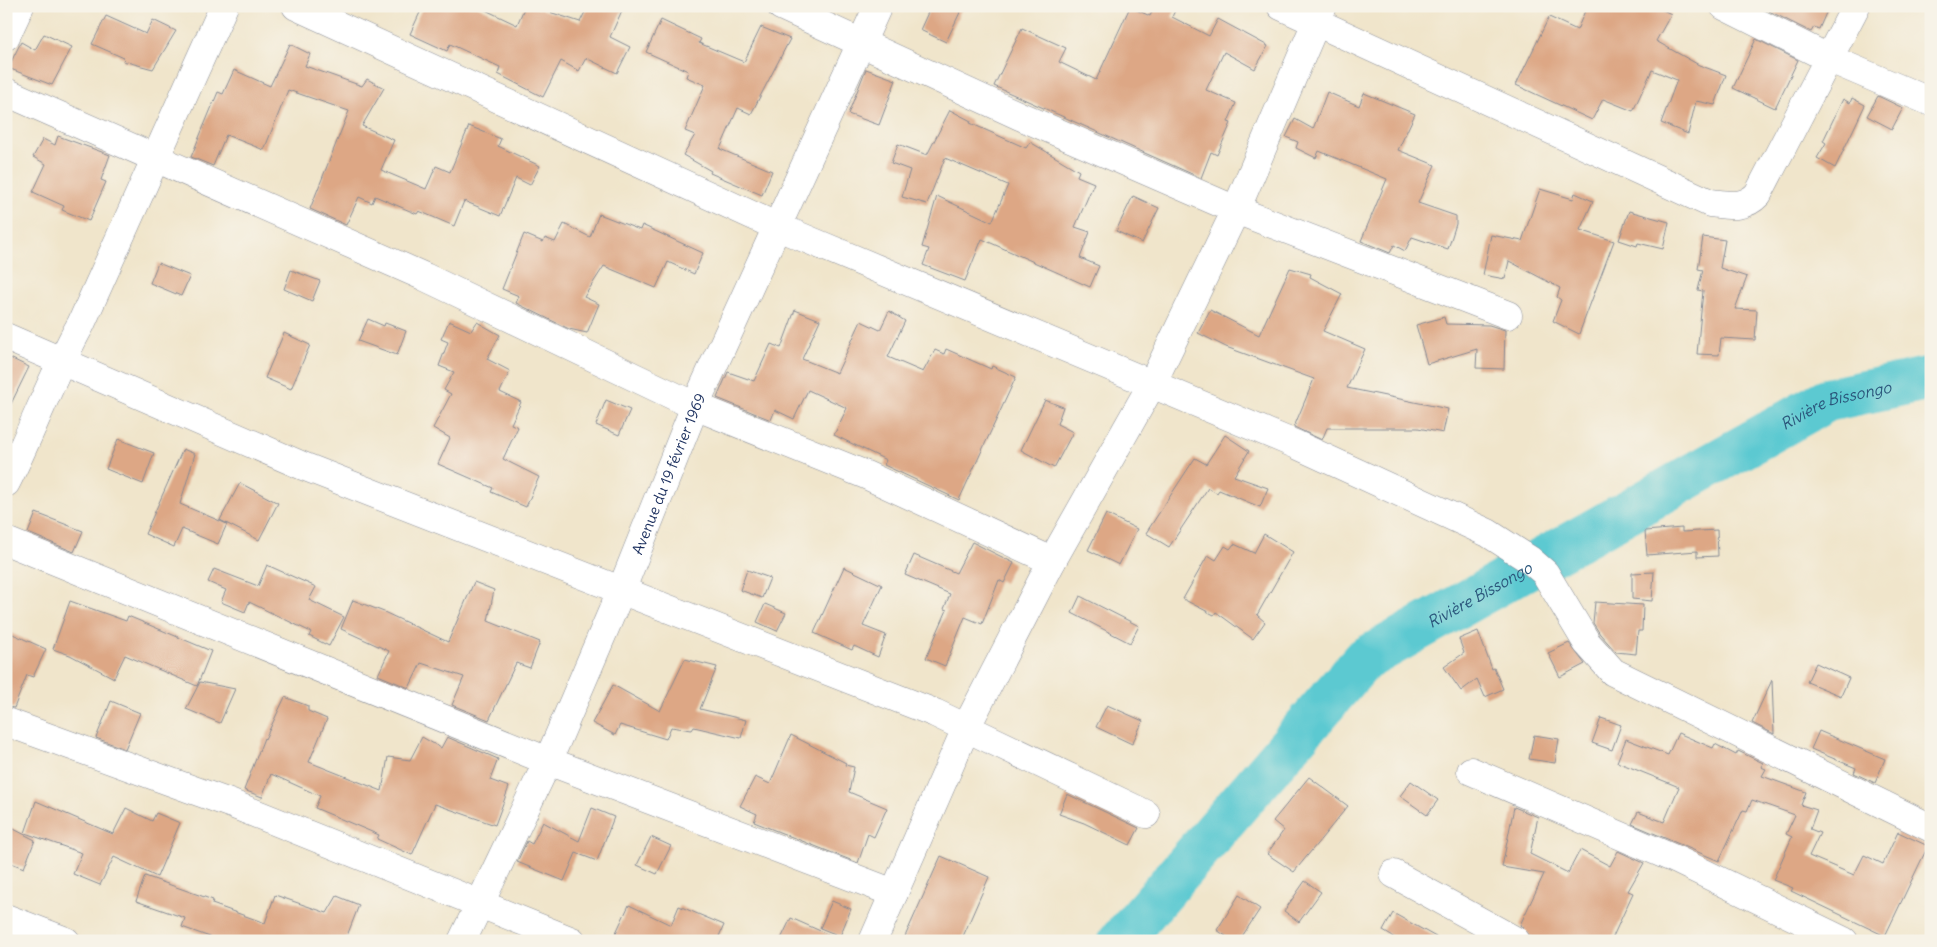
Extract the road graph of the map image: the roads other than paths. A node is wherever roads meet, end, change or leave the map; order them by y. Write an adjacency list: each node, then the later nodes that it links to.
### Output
1 (20, 6): 10 (street)
2 (224, 6): 15 (street)
3 (296, 6): 17 (street)
4 (781, 6): 11 (street)
5 (878, 6): 11 (street, Avenue du 19 février 1969)
6 (1281, 6): 9 (street)
7 (1724, 6): 12 (street)
8 (1856, 6): 12 (street)
9 (1319, 14): 12 (street); 16 (street)
10 (6, 36)
11 (860, 43): 16 (street); 17 (street, Avenue du 19 février 1969)
12 (1830, 59): 14 (street)
13 (6, 92): 15 (street)
14 (1931, 102)
15 (156, 157): 20 (street); 22 (street)
16 (1236, 210): 18 (street); 21 (street)
17 (778, 227): 21 (street); 22 (street, Avenue du 19 février 1969)
18 (1508, 315)
19 (6, 337): 20 (street)
20 (60, 362): 23 (street); 26 (street)
21 (1152, 384): 25 (street); 32 (street)
22 (695, 406): 25 (street); 26 (street, Avenue du 19 février 1969)
23 (6, 483)
24 (6, 541): 29 (street)
25 (1052, 562): 28 (street)
26 (621, 591): 28 (street); 29 (street, Avenue du 19 février 1969)
27 (6, 722): 35 (street)
28 (967, 726): 31 (street); 34 (street)
29 (548, 761): 34 (street); 35 (street, Avenue du 19 février 1969)
30 (1471, 771): 42 (street)
31 (1146, 814)
32 (1931, 828)
33 (1394, 874): 41 (street)
34 (894, 893): 40 (street)
35 (479, 905): 38 (street, Avenue du 19 février 1969); 39 (street)
36 (6, 918): 37 (street)
37 (66, 941)
38 (462, 941)
39 (572, 941)
40 (873, 941)
41 (1516, 941)
42 (1844, 941)

